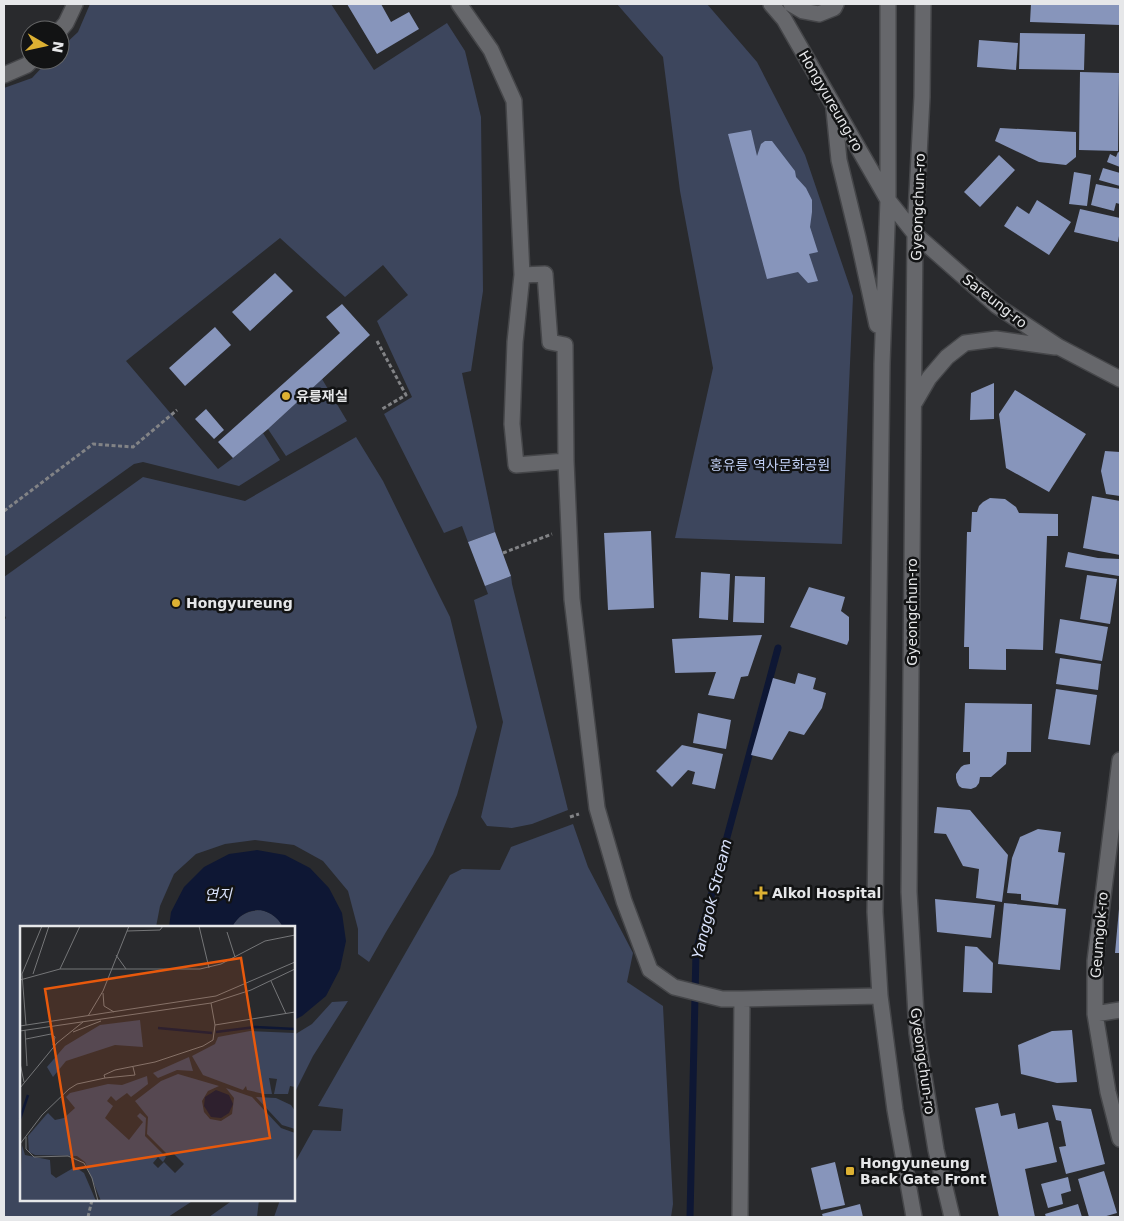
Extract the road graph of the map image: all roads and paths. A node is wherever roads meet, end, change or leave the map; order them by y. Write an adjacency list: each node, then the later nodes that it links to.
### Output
1 (75, 4): 8 (street)
2 (459, 4): 14 (street)
3 (771, 4): 11 (street, Hongyureung-ro)
4 (791, 4): 5 (street)
5 (836, 4)
6 (888, 4): 12 (street)
7 (923, 4): 13 (street, Gyeongchun-ro)
8 (67, 20)
9 (20, 68): 10 (street)
10 (4, 75)
11 (833, 103): 12 (street, Hongyureung-ro); 17 (street)
12 (888, 200): 13 (street, Sareung-ro); 17 (street)
13 (916, 234): 16 (street, Sareung-ro); 19 (street, Gyeongchun-ro)
14 (522, 275): 22 (street); 22 (street)
15 (377, 340): 20 (path)
16 (1058, 347): 18 (street, Sareung-ro); 19 (street)
17 (882, 364): 27 (street)
18 (1120, 379)
19 (914, 404): 36 (street, Gyeongchun-ro)
20 (382, 409)
21 (177, 410): 23 (path)
22 (566, 461): 24 (street)
23 (4, 511)
24 (569, 528): 25 (path); 28 (street)
25 (503, 554)
26 (1120, 760): 30 (street, Geumgok-ro)
27 (880, 996): 28 (street); 35 (street)
28 (742, 999): 34 (street)
29 (1120, 1010): 30 (street)
30 (1095, 1014): 31 (street, Geumgok-ro)
31 (1120, 1139)
32 (92, 1201): 33 (path)
33 (88, 1217)
34 (740, 1217)
35 (914, 1217)
36 (952, 1217)

